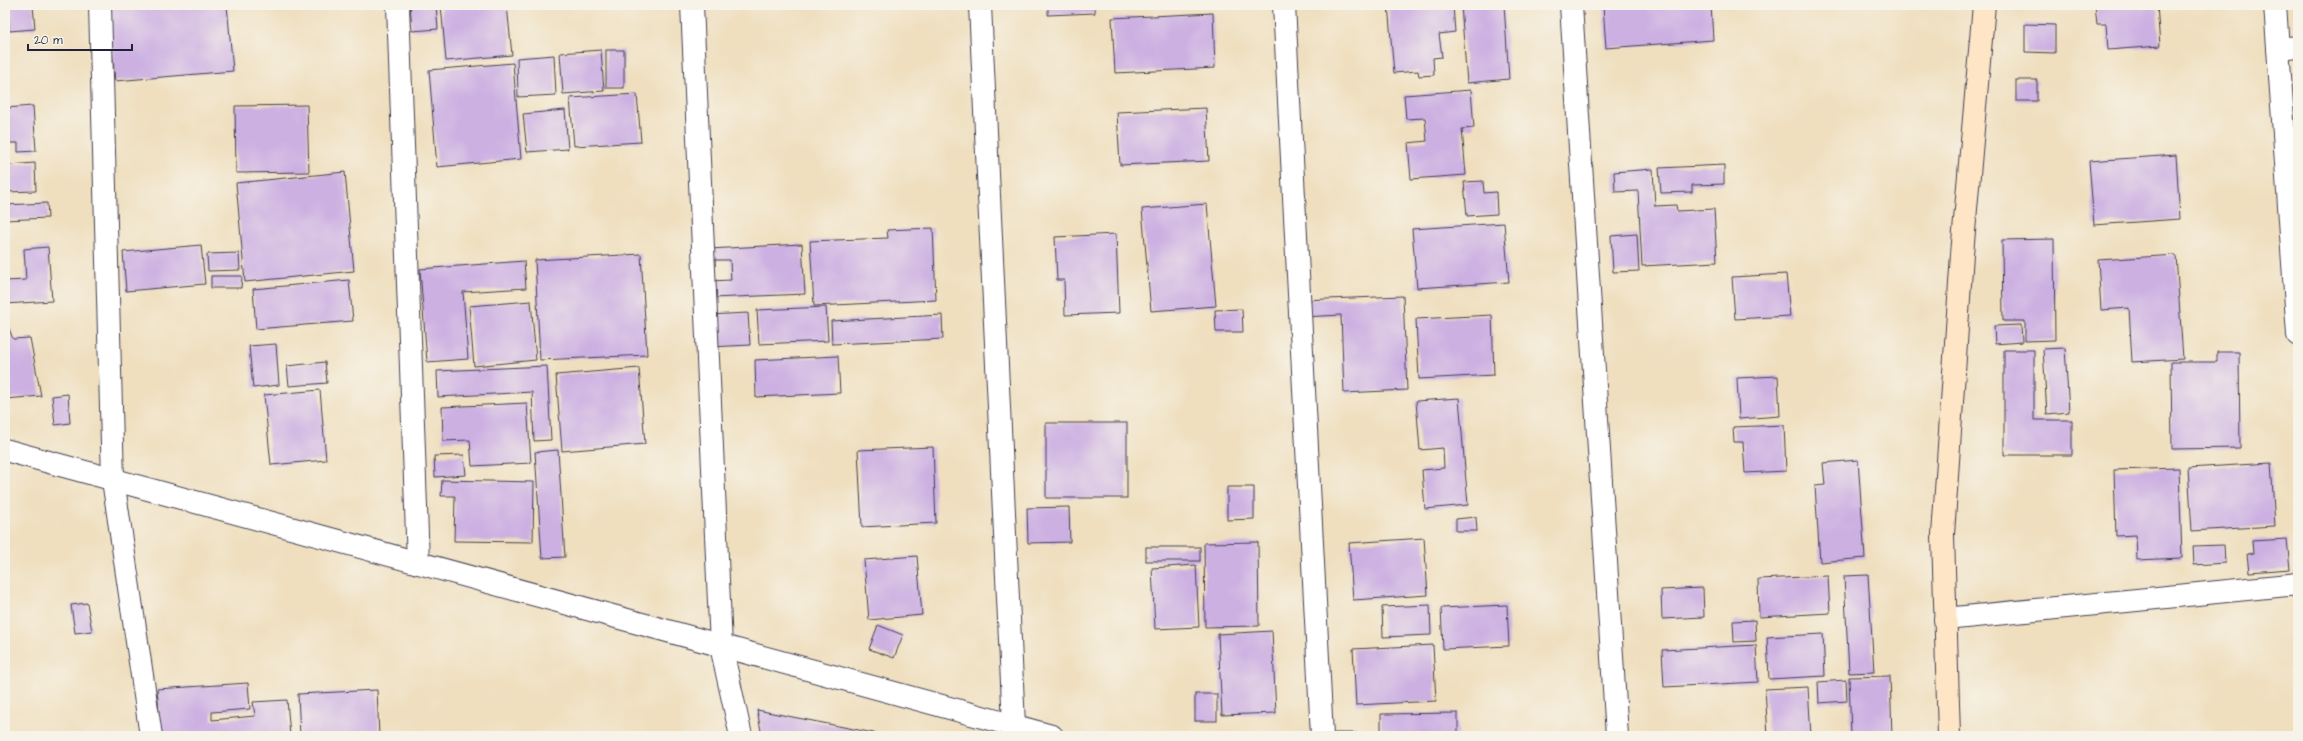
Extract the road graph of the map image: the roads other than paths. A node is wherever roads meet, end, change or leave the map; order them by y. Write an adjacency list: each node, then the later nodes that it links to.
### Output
1 (100, 5): 13 (street)
2 (398, 5): 14 (street)
3 (692, 5): 17 (street)
4 (980, 5): 18 (street)
5 (1284, 5): 22 (street)
6 (1571, 5): 23 (street)
7 (1984, 5): 16 (main road)
8 (2275, 5): 9 (street)
9 (2288, 48): 10 (street)
10 (2297, 308): 11 (street)
11 (2298, 335)
12 (5, 450): 13 (street)
13 (114, 480): 14 (street); 19 (street)
14 (418, 563): 17 (street)
15 (2298, 584): 16 (street)
16 (1945, 619): 24 (main road)
17 (721, 646): 18 (street); 20 (street)
18 (1014, 725): 21 (street)
19 (151, 736)
20 (741, 736)
21 (1050, 736)
22 (1322, 736)
23 (1617, 736)
24 (1949, 736)

